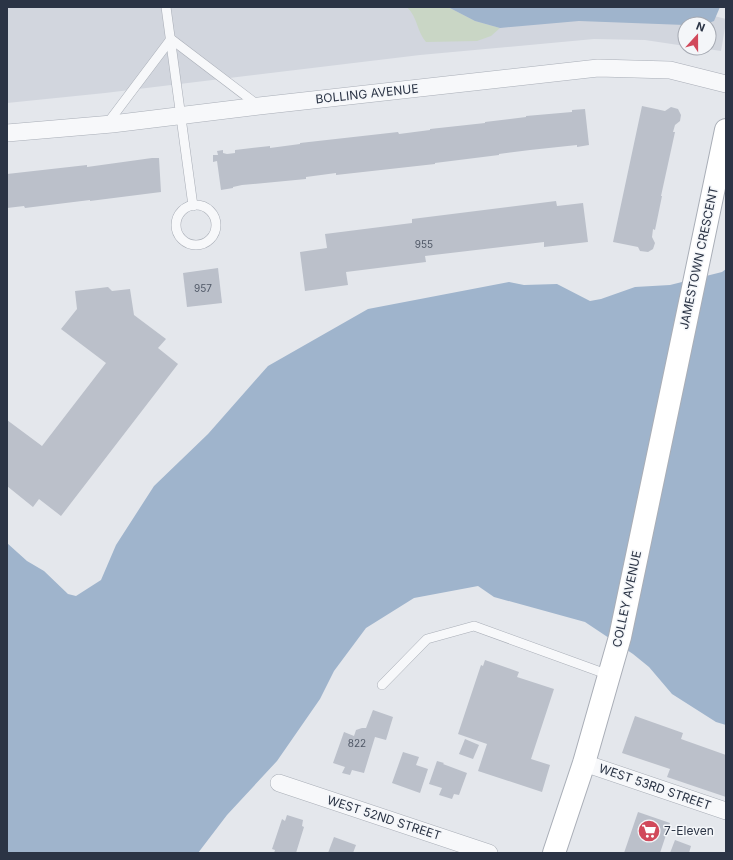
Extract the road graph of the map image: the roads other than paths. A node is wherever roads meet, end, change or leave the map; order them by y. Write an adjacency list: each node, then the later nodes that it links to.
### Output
1 (166, 7): 2 (lane)
2 (171, 39): 4 (lane); 5 (lane); 6 (lane)
3 (726, 84): 4 (street, BOLLING AVENUE)
4 (259, 106): 5 (street, BOLLING AVENUE)
5 (182, 116): 6 (street, BOLLING AVENUE); 9 (lane)
6 (106, 125): 8 (street, BOLLING AVENUE)
7 (726, 130): 10 (main road, JAMESTOWN CRESCENT)
8 (7, 134)
9 (193, 206): 9 (lane)
10 (682, 339): 11 (main road, COLLEY AVENUE)
11 (609, 675): 12 (lane); 13 (main road, COLLEY AVENUE)
12 (382, 685)
13 (584, 763): 15 (street, WEST 53RD STREET); 17 (main road, COLLEY AVENUE)
14 (279, 783): 16 (street, WEST 52ND STREET)
15 (726, 811)
16 (489, 853)
17 (554, 853)

